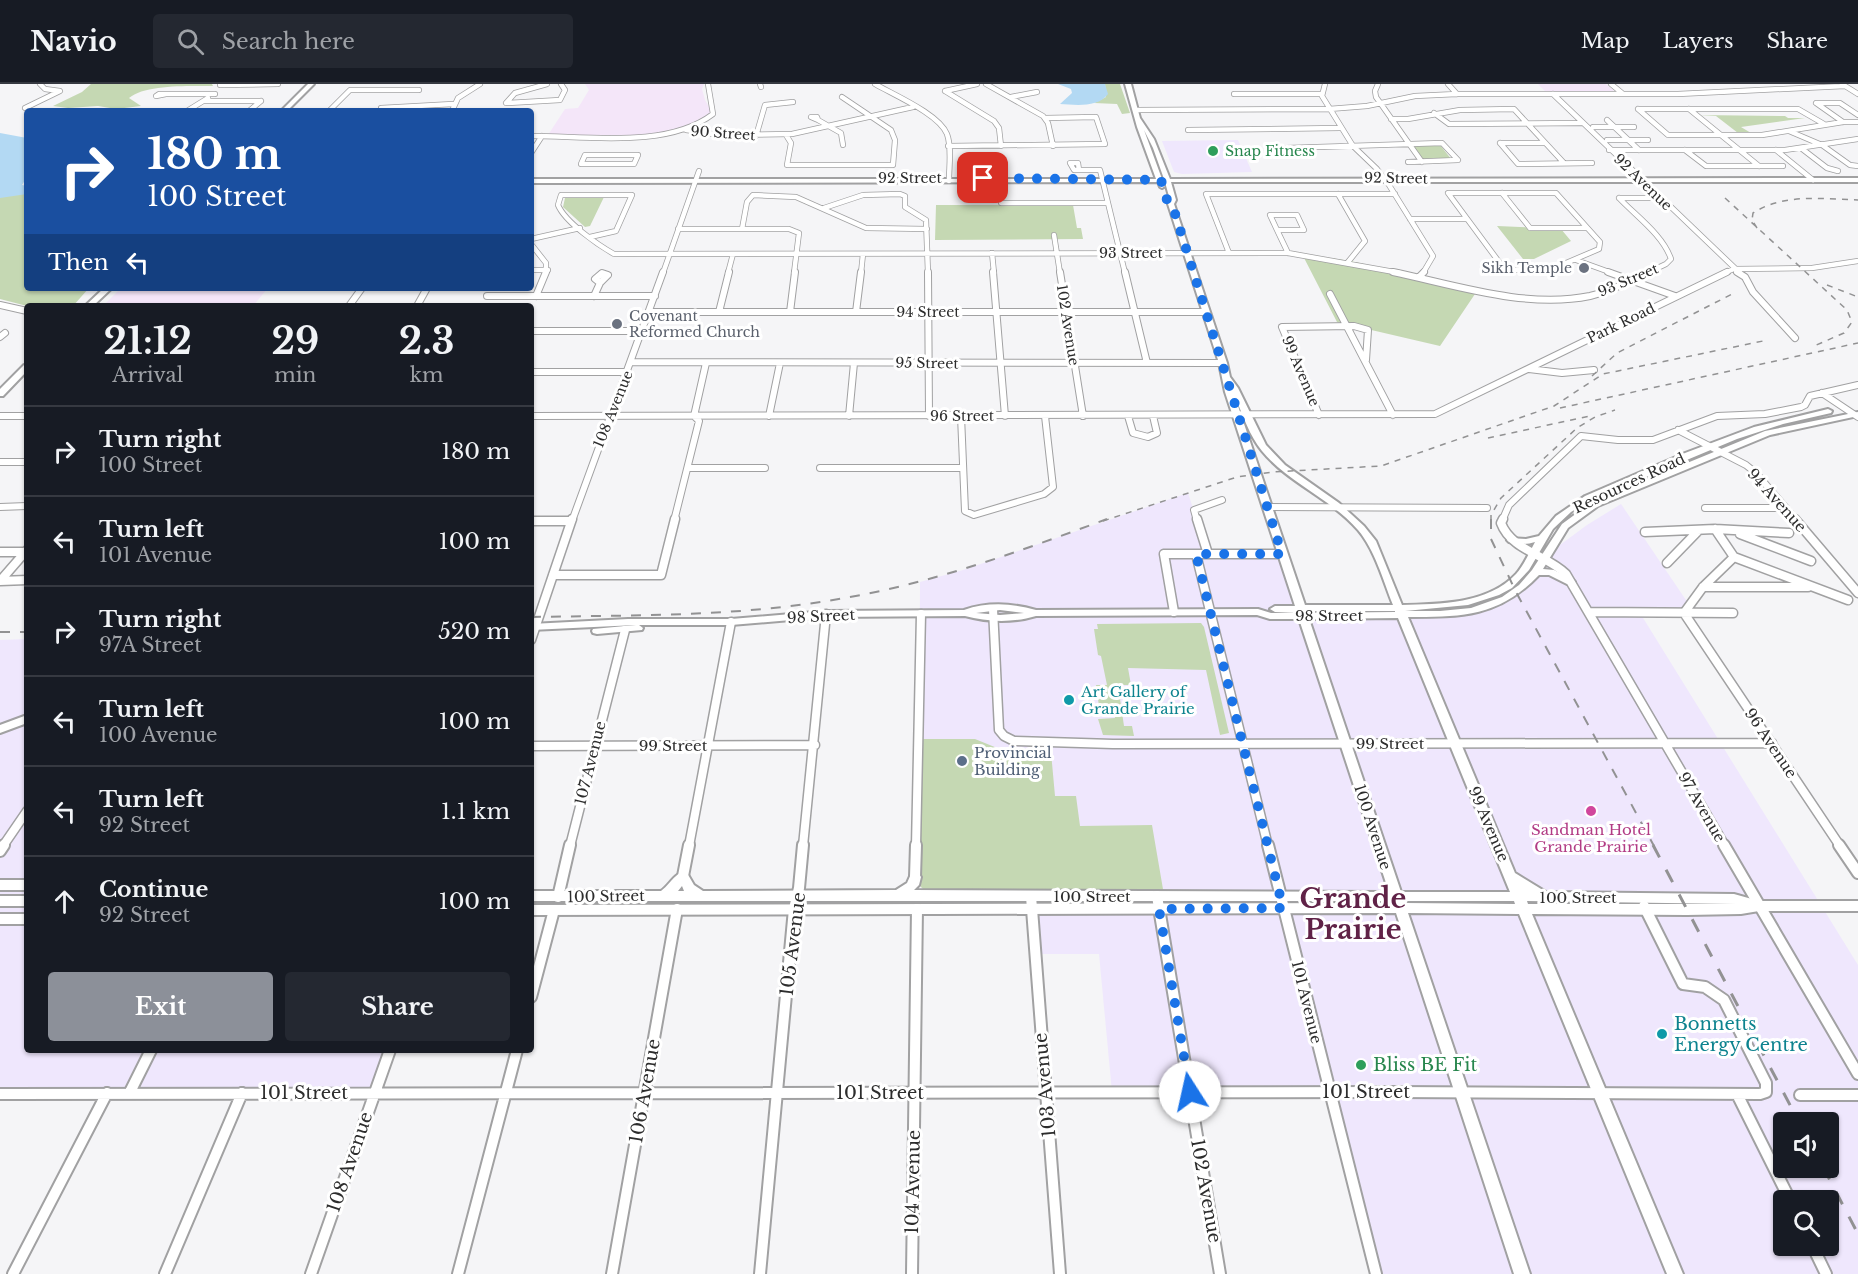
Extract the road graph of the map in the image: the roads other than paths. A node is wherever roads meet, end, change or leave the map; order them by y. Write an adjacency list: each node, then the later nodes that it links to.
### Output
1 (40, 84): 39 (street)
2 (220, 84): 3 (street); 25 (street)
3 (278, 84)
4 (311, 84): 42 (main road)
5 (480, 84): 37 (street)
6 (547, 84): 7 (street)
7 (561, 84)
8 (708, 84): 70 (street)
9 (877, 84): 38 (street)
10 (977, 84): 88 (street)
11 (986, 84): 33 (street)
12 (1128, 84): 49 (main road, 100 Avenue)
13 (1253, 84): 27 (street)
14 (1324, 84): 28 (street)
15 (1377, 84): 36 (street)
16 (1448, 84): 29 (street)
17 (1611, 84): 23 (street)
18 (1764, 84): 21 (street)
19 (1809, 85): 20 (street); 21 (street)
20 (1844, 85): 31 (street)
21 (1770, 88): 23 (street)
22 (1037, 92): 33 (street)
23 (1622, 93): 30 (street)
24 (166, 94): 25 (street)
25 (215, 94): 34 (street)
26 (1233, 94): 27 (street)
27 (1258, 94): 28 (street)
28 (1322, 94): 47 (street)
29 (1457, 94): 30 (street); 36 (street)
30 (1553, 94): 62 (street, 92 Avenue)
31 (1858, 94)
32 (842, 97): 53 (street)
33 (1010, 97): 54 (street)
34 (204, 101): 40 (street); 41 (street)
35 (793, 102): 78 (street)
36 (1380, 103): 47 (street); 55 (street)
37 (453, 104): 45 (street); 46 (street)
38 (913, 107): 53 (street, 90 Street); 87 (street)
39 (25, 108)
40 (192, 108)
41 (253, 108)
42 (287, 108)
43 (332, 108): 45 (street)
44 (381, 108): 45 (street)
45 (403, 108)
46 (452, 108)
47 (1329, 109): 50 (street); 68 (street)
48 (1688, 109): 63 (street); 74 (street); 74 (street)
49 (1136, 111): 50 (street); 57 (main road, 100 Avenue)
50 (1234, 111): 69 (street)
51 (1434, 113): 55 (street); 61 (street); 61 (street)
52 (1858, 115): 59 (street)
53 (870, 116): 64 (street, 90 Street); 73 (street)
54 (1045, 118): 89 (street); 89 (street)
55 (1391, 119): 83 (street)
56 (818, 120): 64 (street)
57 (1140, 120): 107 (main road, 100 Avenue); 114 (main road, 100 Avenue)
58 (1607, 120): 66 (street)
59 (1843, 122): 60 (street); 63 (street)
60 (1858, 122)
61 (1527, 123): 62 (street); 84 (street)
62 (1582, 123): 94 (street, 92 Avenue)
63 (1824, 125): 72 (street)
64 (829, 126): 73 (street, 90 Street); 85 (street)
65 (1593, 127): 66 (street)
66 (1615, 127): 67 (street); 81 (street)
67 (1634, 127)
68 (1340, 128): 69 (street); 90 (street)
69 (1245, 129): 71 (street)
70 (686, 130): 77 (street, 90 Street); 78 (street, 90 Street)
71 (1188, 130)
72 (1789, 131): 74 (street); 86 (street)
73 (786, 135): 78 (street, 90 Street)
74 (1720, 135): 97 (street)
75 (534, 136): 76 (street, 90 Street)
76 (542, 136): 77 (street, 90 Street); 91 (street)
77 (618, 136): 99 (street)
78 (756, 136)
79 (1858, 139): 86 (street)
80 (1607, 140): 81 (street)
81 (1629, 140): 82 (street); 95 (street)
82 (1648, 140)
83 (1407, 142): 90 (street); 101 (street); 101 (street)
84 (1545, 143): 102 (street); 102 (street)
85 (843, 145)
86 (1822, 145): 93 (street); 106 (street)
87 (948, 146): 88 (street); 112 (street)
88 (1001, 146): 89 (street)
89 (1053, 146)
90 (1353, 146): 92 (street); 115 (street)
91 (534, 148)
92 (1286, 148)
93 (1801, 148): 98 (street); 109 (street)
94 (1610, 150): 95 (street); 118 (street, 92 Avenue)
95 (1639, 150): 96 (street)
96 (1685, 150): 97 (street); 104 (street)
97 (1739, 150): 98 (street); 104 (street)
98 (1775, 150): 119 (street)
99 (609, 155): 99 (street)
100 (1408, 162): 101 (street)
101 (1422, 162)
102 (1564, 163): 103 (street)
103 (1592, 163)
104 (1759, 166): 105 (street)
105 (1783, 166)
106 (1856, 166)
107 (1164, 169): 111 (main road); 114 (main road, 100 Avenue)
108 (1079, 170): 113 (street)
109 (1838, 171)
110 (697, 177): 112 (main road, 92 Street); 116 (main road, 92 Street); 134 (street, 108 Avenue)
111 (1193, 178): 114 (main road, 92 Street); 115 (main road, 92 Street)
112 (949, 179): 113 (main road, 92 Street); 121 (main road, 92 Street)
113 (1102, 179): 114 (main road, 92 Street); 121 (main road, 92 Street); 127 (street)
114 (1163, 179): 117 (main road, 92 Street); 122 (main road, 100 Avenue); 128 (main road, 100 Avenue)
115 (1384, 179): 117 (main road, 92 Street); 118 (main road, 92 Street); 125 (street)
116 (534, 180)
117 (1181, 180): 122 (main road)
118 (1639, 180): 119 (main road, 92 Street); 126 (street, 92 Avenue)
119 (1813, 180): 120 (main road, 92 Street)
120 (1858, 180)
121 (998, 181): 127 (street)
122 (1169, 188): 128 (main road, 100 Avenue)
123 (1502, 193): 131 (street); 133 (street); 133 (street)
124 (1338, 194): 125 (street); 145 (street); 154 (street)
125 (1395, 194): 130 (street)
126 (1660, 198): 156 (street, 92 Avenue); 160 (street, 93 Street)
127 (1108, 203): 143 (street)
128 (1172, 204): 144 (main road, 100 Avenue)
129 (824, 208): 135 (street); 136 (street); 136 (street)
130 (1410, 219): 131 (street); 159 (street)
131 (1467, 219): 153 (street)
132 (580, 228): 139 (street); 139 (street); 140 (street)
133 (1587, 228): 153 (street)
134 (678, 229): 135 (street); 147 (street, 108 Avenue)
135 (742, 229): 149 (street)
136 (927, 229): 151 (street)
137 (1277, 230): 137 (street); 146 (street)
138 (1054, 235): 142 (street, 102 Avenue)
139 (590, 237): 147 (street, 93 Street)
140 (534, 238)
141 (534, 247): 158 (street)
142 (1057, 253): 143 (street, 93 Street); 152 (street, 93 Street); 174 (street, 102 Avenue)
143 (1121, 253): 144 (street, 93 Street); 175 (street)
144 (1187, 253): 145 (street, 93 Street); 182 (main road, 100 Avenue)
145 (1229, 253): 146 (street, 93 Street)
146 (1288, 253): 154 (street, 93 Street)
147 (669, 254): 148 (street, 93 Street); 168 (street, 108 Avenue)
148 (733, 254): 149 (street, 93 Street); 177 (street)
149 (798, 254): 150 (street, 93 Street); 178 (street)
150 (863, 254): 151 (street, 93 Street); 179 (street)
151 (927, 254): 152 (street, 93 Street); 180 (street)
152 (992, 254): 181 (street)
153 (1576, 260): 160 (street)
154 (1348, 261): 159 (street, 93 Street)
155 (1858, 261): 156 (street, Park Road)
156 (1734, 269): 169 (street, Park Road); 186 (street, 92 Avenue)
157 (534, 270): 158 (street)
158 (548, 270): 166 (street)
159 (1419, 277): 160 (street, 93 Street)
160 (1631, 280): 169 (street)
161 (600, 283): 167 (street)
162 (97, 291): 170 (main road)
163 (105, 291): 171 (main road)
164 (1330, 294): 183 (street)
165 (488, 296): 166 (street)
166 (536, 296): 167 (street)
167 (594, 296): 168 (street)
168 (656, 296): 176 (street, 108 Avenue)
169 (1675, 296): 198 (street, Park Road)
170 (84, 303)
171 (92, 303)
172 (0, 305): 173 (street)
173 (24, 310)
174 (1066, 311): 175 (street, 94 Street); 181 (street, 94 Street); 197 (street, 102 Avenue)
175 (1135, 311): 182 (street, 94 Street); 194 (street)
176 (650, 312): 177 (street, 94 Street); 185 (street, 108 Avenue)
177 (719, 312): 178 (street, 94 Street)
178 (790, 312): 179 (street, 94 Street)
179 (856, 312): 180 (street, 94 Street)
180 (930, 312): 181 (street, 94 Street); 193 (street)
181 (995, 312): 196 (street)
182 (1206, 312): 195 (main road, 100 Avenue)
183 (1348, 326): 187 (street); 187 (street); 211 (street, 99 Avenue)
184 (534, 331): 185 (street)
185 (642, 331): 189 (street, 108 Avenue)
186 (1795, 338)
187 (1366, 360): 212 (street)
188 (24, 361): 204 (main road)
189 (632, 362): 190 (street, 95 Street); 202 (street, 108 Avenue)
190 (706, 363): 191 (street, 95 Street); 218 (street)
191 (780, 363): 192 (street, 95 Street); 219 (street)
192 (854, 363): 193 (street, 95 Street); 220 (street)
193 (927, 363): 196 (street, 95 Street); 221 (street)
194 (1147, 363): 195 (street, 95 Street); 197 (street, 95 Street)
195 (1223, 363): 203 (main road, 100 Avenue)
196 (1000, 364): 197 (street, 95 Street); 222 (street)
197 (1074, 364): 224 (street, 102 Avenue)
198 (1529, 369): 200 (street); 212 (street, Park Road)
199 (24, 370): 207 (main road)
200 (1594, 370)
201 (534, 372): 202 (street)
202 (628, 372): 208 (street, 108 Avenue)
203 (1228, 379): 227 (main road, 100 Avenue); 228 (main road, 100 Avenue)
204 (0, 384)
205 (1858, 385): 206 (street)
206 (1822, 393): 209 (street); 230 (street)
207 (0, 394)
208 (614, 404): 216 (street, 108 Avenue); 217 (street)
209 (1845, 409): 210 (main road, Resources Road); 231 (main road, Resources Road)
210 (1857, 413): 232 (main road, Resources Road)
211 (1319, 415): 212 (street, 96 Street); 228 (street, 96 Street)
212 (1393, 415)
213 (0, 416): 214 (street)
214 (24, 416)
215 (534, 416): 216 (street, 96 Street)
216 (609, 416): 217 (street, 96 Street); 248 (street, 108 Avenue)
217 (633, 416): 218 (street, 96 Street)
218 (694, 416): 219 (street, 96 Street); 235 (street)
219 (769, 416): 220 (street, 96 Street)
220 (849, 416): 221 (street, 96 Street)
221 (929, 416): 229 (street, 96 Street)
222 (1005, 416): 223 (street, 96 Street); 229 (street, 96 Street)
223 (1045, 416): 224 (street, 96 Street); 238 (street)
224 (1083, 416): 225 (street, 96 Street)
225 (1128, 416): 226 (street, 96 Street); 226 (street)
226 (1153, 416): 227 (street, 96 Street)
227 (1237, 416): 228 (street, 96 Street); 242 (main road, 100 Avenue)
228 (1248, 416): 243 (main road, 99 Avenue)
229 (961, 418): 238 (street)
230 (1678, 430): 231 (street, 94 Avenue); 255 (street)
231 (1709, 446): 232 (street, 94 Avenue); 254 (main road, Resources Road)
232 (1722, 453): 246 (street, 94 Avenue); 263 (main road, Resources Road)
233 (0, 462): 234 (street)
234 (24, 462)
235 (688, 468): 236 (street); 268 (street)
236 (765, 468)
237 (820, 468): 238 (street)
238 (963, 468)
239 (1222, 500): 261 (street)
240 (24, 506): 241 (street)
241 (0, 507)
242 (1268, 507): 243 (street); 262 (main road, 100 Avenue)
243 (1342, 508): 244 (street); 276 (main road, 99 Avenue)
244 (1487, 508)
245 (1706, 508): 246 (street)
246 (1786, 508): 274 (street, 94 Avenue)
247 (534, 521): 248 (street)
248 (571, 521): 268 (street, 108 Avenue)
249 (1715, 529): 250 (street); 251 (street); 264 (street)
250 (1699, 530): 252 (street); 266 (street)
251 (1731, 531): 253 (street); 265 (street)
252 (1645, 532)
253 (1790, 533)
254 (1542, 538): 255 (main road); 258 (main road, Resources Road)
255 (1512, 540): 258 (street, 97 Avenue)
256 (24, 551): 257 (street)
257 (0, 552)
258 (1534, 552): 263 (street, 97 Avenue); 276 (main road, Resources Road)
259 (24, 553): 269 (street)
260 (1196, 554): 261 (street); 277 (street); 278 (street, 101 Avenue)
261 (1208, 554): 262 (street)
262 (1282, 554): 279 (main road, 100 Avenue)
263 (1545, 556): 267 (main road, Resources Road); 271 (street, 97 Avenue)
264 (1734, 556): 272 (street); 273 (street)
265 (1811, 561)
266 (1668, 563)
267 (1536, 572): 271 (main road); 276 (main road, Resources Road)
268 (553, 575): 288 (street, 108 Avenue)
269 (1, 580): 270 (street)
270 (24, 580)
271 (1570, 582): 280 (street, 97 Avenue)
272 (1703, 587): 273 (street); 282 (street)
273 (1814, 587): 275 (street)
274 (1858, 593)
275 (1848, 600)
276 (1400, 611): 279 (main road, 98 Street); 295 (main road, 99 Avenue)
277 (1174, 612): 278 (main road, 98 Street); 281 (main road, 98 Street)
278 (1212, 612): 279 (main road, 98 Street); 294 (street, 101 Avenue)
279 (1303, 612): 297 (main road, 100 Avenue)
280 (1589, 612): 282 (street); 296 (street, 97 Avenue)
281 (994, 613): 285 (main road, 98 Street); 294 (street, 99 Street)
282 (1684, 613): 283 (street); 298 (street, 96 Avenue)
283 (1733, 613)
284 (826, 614): 285 (main road, 98 Street); 286 (main road, 98 Street); 300 (street, 105 Avenue)
285 (921, 614): 308 (street)
286 (730, 622): 287 (main road, 98 Street); 299 (street)
287 (677, 624): 289 (main road, 98 Street); 290 (main road, 98 Street)
288 (534, 627)
289 (625, 630): 291 (main road, 98 Street); 302 (street, 107 Avenue)
290 (534, 632)
291 (534, 632)
292 (24, 720): 293 (main road)
293 (0, 729)
294 (1242, 742): 297 (street, 99 Street); 325 (street, 101 Avenue)
295 (1455, 742): 296 (street, 99 Street); 297 (street, 99 Street); 306 (main road, 99 Avenue)
296 (1664, 742): 298 (street, 99 Street); 329 (street, 97 Avenue)
297 (1346, 743): 326 (main road, 100 Avenue)
298 (1772, 743): 305 (street, 96 Avenue)
299 (707, 745): 300 (street, 99 Street); 302 (street, 99 Street); 307 (street)
300 (815, 745): 318 (street, 105 Avenue)
301 (534, 746): 302 (street, 99 Street)
302 (594, 746): 321 (street, 107 Avenue)
303 (24, 815): 304 (street)
304 (0, 851)
305 (1858, 873)
306 (1510, 875): 322 (main road); 327 (main road, 99 Avenue)
307 (683, 876): 311 (main road); 312 (main road)
308 (915, 877): 313 (main road); 314 (main road)
309 (0, 885): 310 (street)
310 (24, 885)
311 (663, 895): 312 (main road, 100 Street); 321 (main road, 100 Street)
312 (702, 895): 317 (main road, 100 Street)
313 (899, 895): 314 (main road, 100 Street); 318 (main road, 100 Street)
314 (931, 895): 315 (main road, 100 Street)
315 (963, 895): 319 (main road, 100 Street); 333 (main road)
316 (534, 896): 321 (main road, 100 Street)
317 (738, 896): 318 (main road, 100 Street); 331 (main road)
318 (798, 896): 332 (street, 105 Avenue)
319 (1031, 896): 320 (main road, 100 Street); 334 (street, 103 Avenue)
320 (1157, 896): 325 (main road, 100 Street); 335 (street, 102 Avenue)
321 (558, 897)
322 (1546, 897): 327 (main road, 100 Street); 328 (main road, 100 Street)
323 (0, 901): 324 (main road)
324 (24, 901)
325 (1282, 902): 326 (main road, 100 Street); 335 (main road, 100 Street); 350 (street, 101 Avenue)
326 (1397, 902): 327 (main road, 100 Street); 351 (main road, 100 Avenue)
327 (1522, 903): 328 (main road, 100 Street); 357 (main road, 99 Avenue)
328 (1642, 903): 329 (main road, 100 Street); 359 (street, 101 Street)
329 (1760, 906): 330 (main road, 100 Street); 344 (street, 97 Avenue)
330 (1858, 906)
331 (677, 909): 332 (main road, 100 Street); 337 (main road, 100 Street); 355 (street, 106 Avenue)
332 (794, 909): 333 (main road, 100 Street); 347 (street, 105 Avenue)
333 (917, 909): 334 (main road, 100 Street); 356 (street, 104 Avenue)
334 (1032, 909): 335 (main road, 100 Street); 348 (street, 103 Avenue)
335 (1159, 909): 349 (street, 102 Avenue)
336 (534, 910): 337 (main road, 100 Street)
337 (554, 910): 340 (street)
338 (0, 919): 339 (street)
339 (24, 919)
340 (534, 986)
341 (150, 1053): 345 (street)
342 (389, 1053): 346 (street, 108 Avenue)
343 (516, 1053): 354 (street)
344 (1858, 1074)
345 (130, 1092): 352 (street, 101 Street); 353 (street, 101 Street)
346 (375, 1092): 353 (street, 101 Street); 354 (street, 101 Street); 366 (street, 108 Avenue)
347 (778, 1092): 355 (street, 101 Street); 356 (street, 101 Street); 369 (street, 105 Avenue)
348 (1046, 1092): 349 (street, 101 Street); 356 (street, 101 Street); 371 (street, 103 Avenue)
349 (1190, 1092): 350 (street, 101 Street); 372 (street, 102 Avenue)
350 (1329, 1092): 351 (street, 101 Street); 373 (street, 101 Avenue)
351 (1460, 1092): 357 (street, 101 Street); 374 (main road, 100 Avenue)
352 (107, 1093): 358 (street, 101 Street); 364 (street)
353 (242, 1093): 365 (street)
354 (506, 1093): 355 (street, 101 Street); 367 (street)
355 (645, 1093): 368 (street, 106 Avenue)
356 (914, 1093): 370 (street, 104 Avenue)
357 (1599, 1093): 359 (street, 101 Street); 375 (main road, 99 Avenue)
358 (0, 1094)
359 (1737, 1094): 362 (street)
360 (1800, 1095): 361 (street)
361 (1858, 1095)
362 (1785, 1190)
363 (1817, 1256): 376 (street)
364 (13, 1274)
365 (165, 1274)
366 (311, 1274)
367 (458, 1274)
368 (612, 1274)
369 (760, 1274)
370 (912, 1274)
371 (1060, 1274)
372 (1220, 1274)
373 (1376, 1274)
374 (1522, 1274)
375 (1674, 1274)
376 (1826, 1274)

